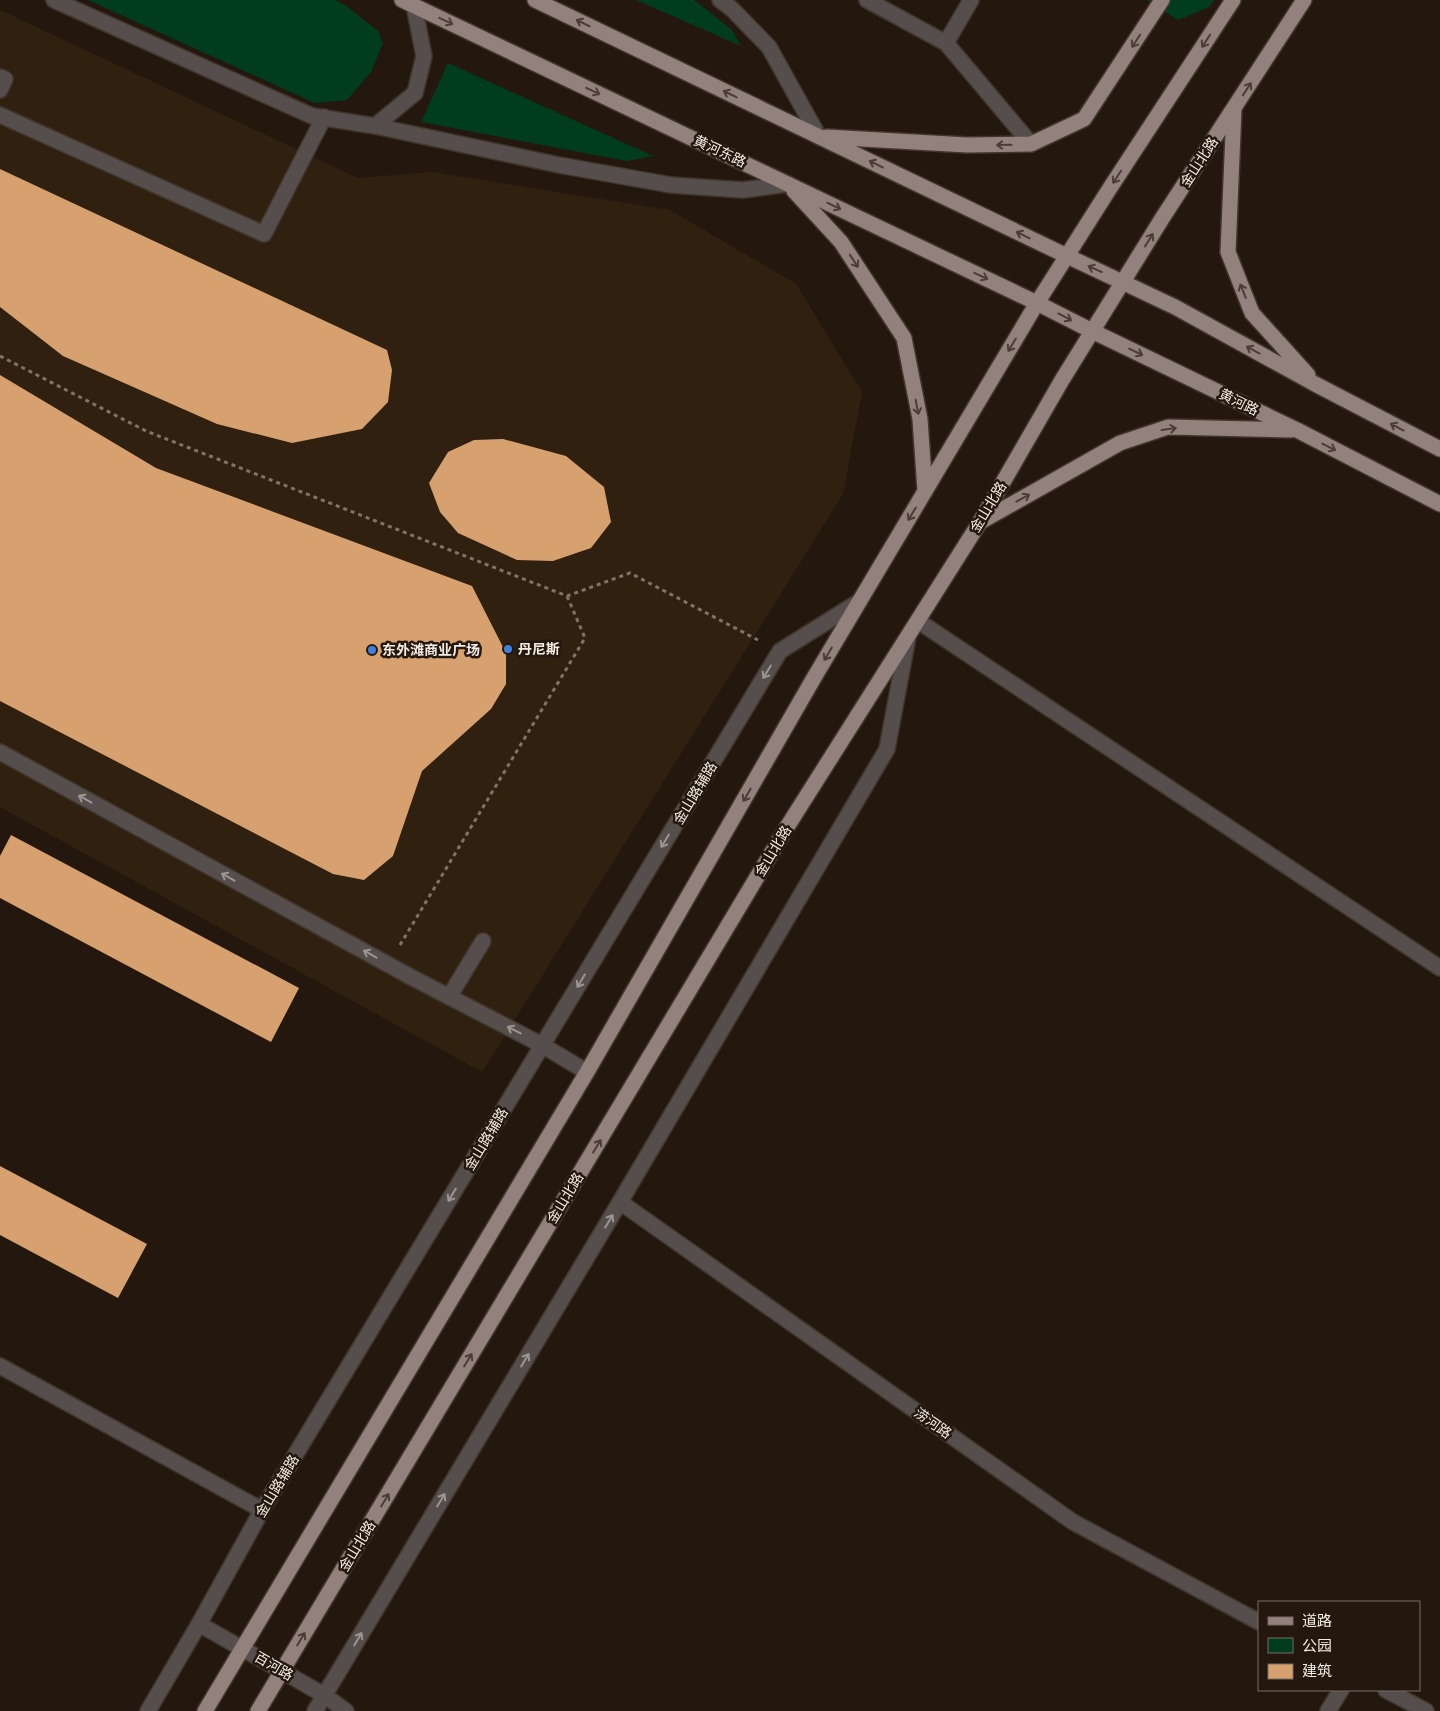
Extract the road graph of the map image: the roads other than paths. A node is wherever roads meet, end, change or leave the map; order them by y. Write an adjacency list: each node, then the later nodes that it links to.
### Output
1 (54, 0): 15 (street)
2 (535, 0): 17 (main road, one-way to 2)
3 (720, 0): 17 (street)
4 (867, 0): 10 (street)
5 (971, 0): 10 (street)
6 (1162, 0): 18 (main road, one-way to 18)
7 (1233, 0): 20 (main road, one-way to 20)
8 (1304, 0): 13 (main road, 金山北路, one-way to 8)
9 (408, 3): 16 (street); 19 (main road, 黄河东路, one-way to 19)
10 (946, 43): 18 (street)
11 (0, 77): 12 (street)
12 (0, 90)
13 (1234, 109): 21 (main road, 金山北路, one-way to 13); 24 (main road, one-way to 13)
14 (0, 116): 15 (street)
15 (324, 117): 16 (street)
16 (375, 126): 19 (street)
17 (819, 137): 18 (main road, one-way to 17); 20 (main road, one-way to 17)
18 (1031, 144)
19 (788, 184): 22 (main road, 黄河东路, one-way to 22); 27 (main road, one-way to 27)
20 (1066, 256): 21 (main road, one-way to 20); 22 (main road)
21 (1123, 281): 23 (main road, 金山北路); 24 (main road, one-way to 21)
22 (1037, 303): 23 (main road, 黄河路, one-way to 23); 27 (main road, one-way to 27)
23 (1092, 331): 25 (main road, 黄河路, one-way to 25); 29 (main road, 金山北路)
24 (1315, 384): 26 (main road, one-way to 24)
25 (1297, 430): 28 (main road, 黄河路, one-way to 28); 29 (main road, one-way to 25)
26 (1440, 449)
27 (925, 491): 30 (main road, one-way to 30)
28 (1440, 504)
29 (980, 522): 31 (main road, 金山北路)
30 (860, 601): 37 (street, 金山路辅路, one-way to 37); 38 (main road, one-way to 38)
31 (918, 621): 32 (main road, 金山北路); 35 (street)
32 (908, 637): 39 (street); 45 (main road, 金山北路, one-way to 32)
33 (0, 752): 36 (street, one-way to 33)
34 (483, 941): 36 (street)
35 (1440, 968)
36 (449, 997): 37 (street, one-way to 36)
37 (542, 1045): 38 (street); 41 (street, 金山路辅路, one-way to 41)
38 (587, 1072): 44 (main road)
39 (620, 1202): 42 (street, 涝河路); 48 (street, one-way to 39)
40 (0, 1366): 41 (street)
41 (262, 1510): 43 (street, 金山路辅路)
42 (1258, 1621)
43 (199, 1624): 44 (street, 百河路); 49 (street, 金山路辅路)
44 (242, 1648): 45 (street, 百河路); 50 (main road)
45 (282, 1671): 48 (street, 百河路); 51 (main road, 金山北路)
46 (1340, 1691): 54 (street)
47 (1388, 1691): 55 (street)
48 (324, 1695): 52 (street); 53 (street, 百河路)
49 (148, 1711)
50 (205, 1711)
51 (258, 1711)
52 (315, 1711)
53 (346, 1711)
54 (1328, 1711)
55 (1426, 1711)

